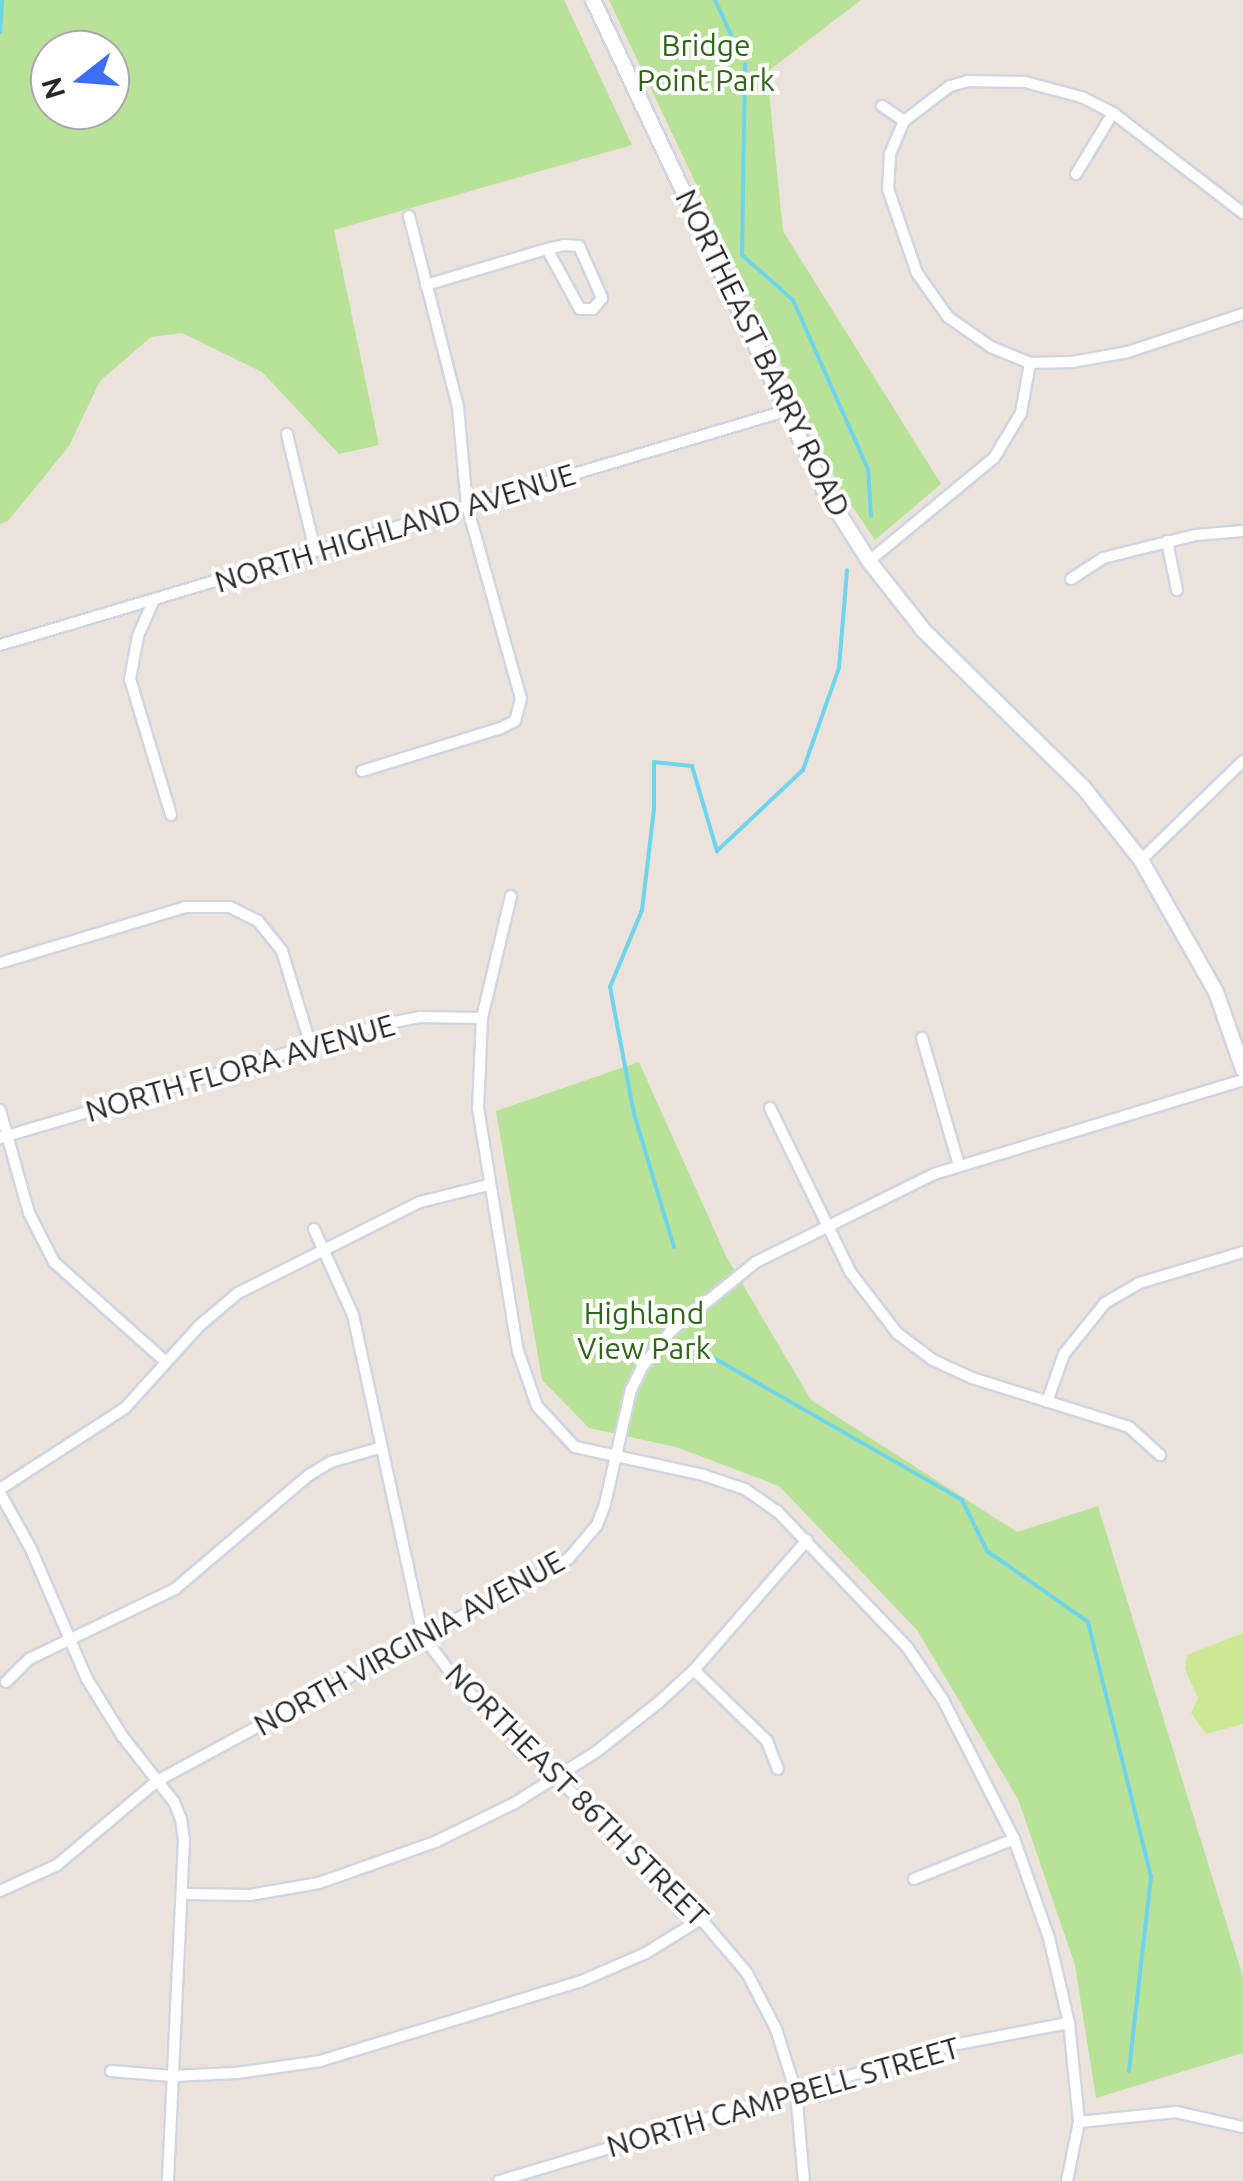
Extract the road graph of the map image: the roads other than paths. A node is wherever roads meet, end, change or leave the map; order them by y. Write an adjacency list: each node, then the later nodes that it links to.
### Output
1 (593, 0): 12 (main road, NORTHEAST BARRY ROAD)
2 (882, 106): 4 (street)
3 (1113, 113): 4 (street); 5 (street); 6 (street)
4 (904, 121): 11 (street)
5 (1076, 174)
6 (1243, 213)
7 (409, 216): 9 (street)
8 (547, 249): 8 (street); 9 (street)
9 (426, 285): 14 (street)
10 (1243, 314): 11 (street)
11 (1030, 363): 18 (street)
12 (789, 410): 14 (street, NORTH HIGHLAND AVENUE); 18 (main road, NORTHEAST BARRY ROAD)
13 (287, 434): 17 (street)
14 (467, 506): 17 (street, NORTH HIGHLAND AVENUE); 24 (street)
15 (1243, 531): 16 (street)
16 (1167, 541): 19 (street); 20 (street)
17 (314, 551): 21 (street, NORTH HIGHLAND AVENUE)
18 (869, 561): 26 (main road, NORTHEAST BARRY ROAD)
19 (1070, 580)
20 (1177, 590)
21 (153, 602): 22 (street, NORTH HIGHLAND AVENUE); 25 (street)
22 (0, 645)
23 (1243, 761): 26 (street)
24 (362, 771)
25 (171, 815)
26 (1141, 860): 32 (main road, NORTHEAST BARRY ROAD)
27 (511, 896): 29 (street)
28 (0, 964): 31 (street)
29 (482, 1018): 31 (street, NORTH FLORA AVENUE); 38 (street)
30 (922, 1038): 37 (street)
31 (310, 1043): 36 (street, NORTH FLORA AVENUE)
32 (1243, 1069)
33 (1243, 1080): 37 (street, NORTH VIRGINIA AVENUE)
34 (770, 1108): 39 (street)
35 (0, 1110): 36 (street)
36 (4, 1137): 43 (street)
37 (959, 1165): 39 (street, NORTH VIRGINIA AVENUE)
38 (488, 1185): 41 (street); 47 (street)
39 (827, 1223): 44 (street); 47 (street, NORTH VIRGINIA AVENUE)
40 (314, 1229): 41 (street, NORTHEAST 86TH STREET)
41 (323, 1247): 43 (street); 45 (street, NORTHEAST 86TH STREET)
42 (1243, 1252): 44 (street)
43 (166, 1362): 48 (street)
44 (1046, 1402): 46 (street)
45 (379, 1448): 50 (street, NORTHEAST 86TH STREET); 51 (street)
46 (1160, 1456)
47 (615, 1458): 49 (street); 50 (street, NORTH VIRGINIA AVENUE)
48 (0, 1491): 51 (street)
49 (808, 1540): 52 (street); 57 (street)
50 (423, 1636): 55 (street, NORTHEAST 86TH STREET); 56 (street, NORTH VIRGINIA AVENUE)
51 (71, 1641): 53 (street); 56 (street)
52 (694, 1670): 54 (street); 55 (street)
53 (6, 1682)
54 (778, 1770)
55 (557, 1778): 60 (street); 61 (street, NORTHEAST 86TH STREET)
56 (156, 1781): 59 (street, NORTH VIRGINIA AVENUE); 60 (street)
57 (1014, 1839): 58 (street); 62 (street)
58 (914, 1879)
59 (0, 1891)
60 (182, 1894): 64 (street)
61 (701, 1918): 64 (street); 65 (street, NORTHEAST 86TH STREET)
62 (1069, 2023): 65 (street, NORTH CAMPBELL STREET); 66 (street)
63 (111, 2071): 64 (street)
64 (172, 2076): 68 (street)
65 (796, 2092): 69 (street, NORTH CAMPBELL STREET); 70 (street, NORTHEAST 86TH STREET)
66 (1079, 2122): 67 (street); 71 (street)
67 (1243, 2127)
68 (168, 2181)
69 (499, 2181)
70 (804, 2181)
71 (1067, 2181)

